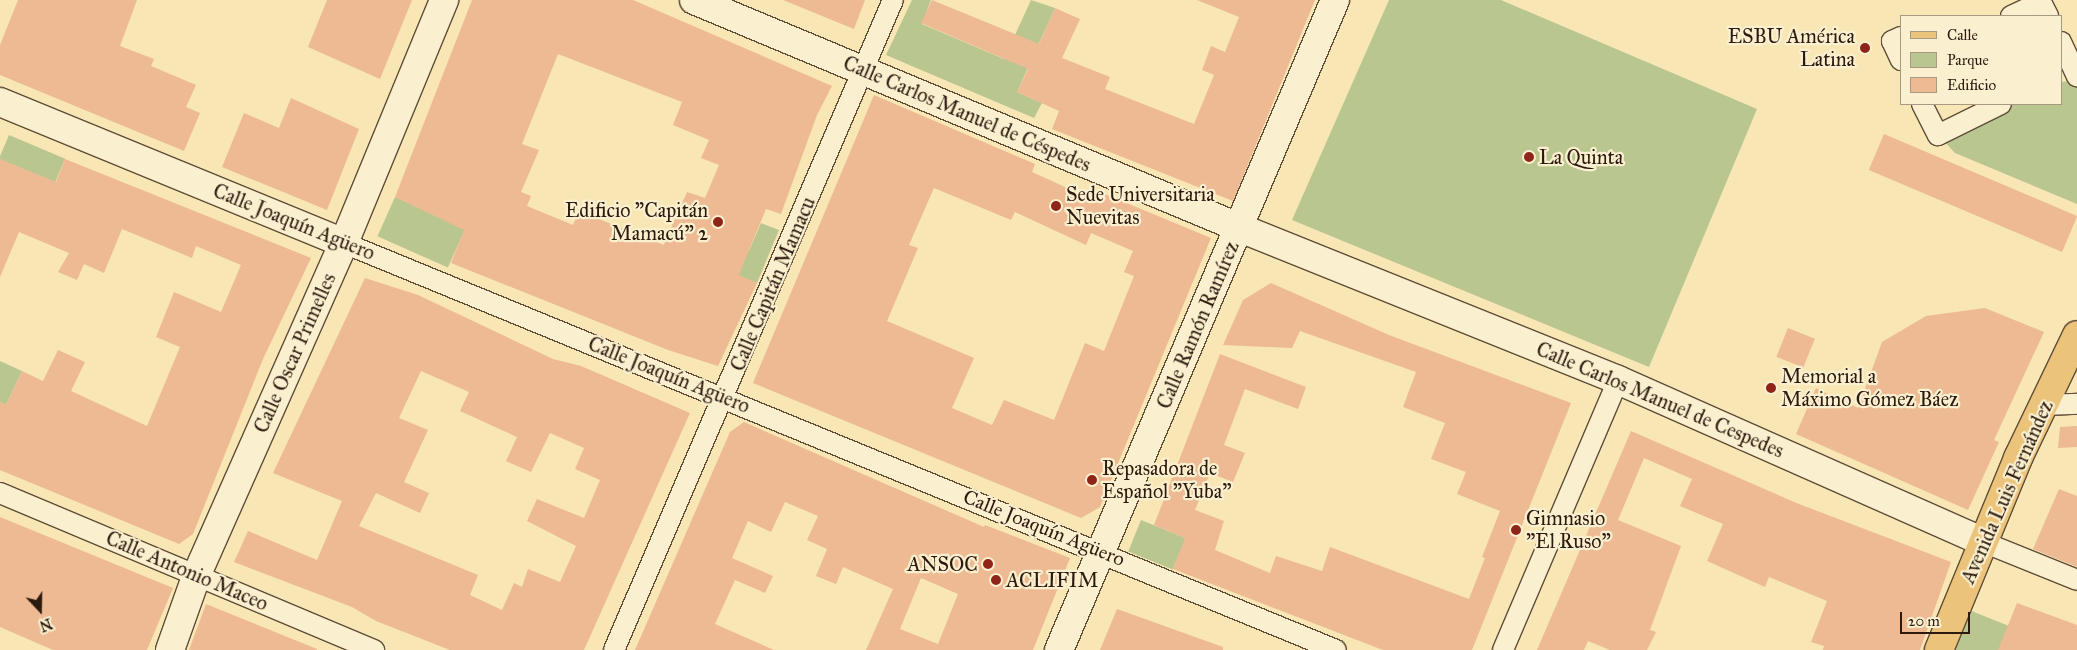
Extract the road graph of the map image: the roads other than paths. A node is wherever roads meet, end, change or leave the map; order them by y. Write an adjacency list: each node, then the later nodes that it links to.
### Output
1 (444, 0): 18 (street, Calle Oscar Primelles)
2 (694, 0): 10 (street, Calle Carlos Manuel de Céspedes)
3 (893, 0): 10 (street, Calle Capitán Mamacu)
4 (1335, 0): 17 (street, Calle Ramón Ramírez)
5 (2013, 15): 6 (street)
6 (2048, 15)
7 (1900, 37): 9 (street)
8 (2062, 44): 11 (street)
9 (1900, 58)
10 (863, 70): 17 (street, Calle Carlos Manuel de Céspedes); 21 (street, Calle Capitán Mamacu)
11 (2077, 76)
12 (2077, 80): 13 (street)
13 (2062, 82)
14 (0, 102): 18 (street, Calle Joaquín Agüero)
15 (1923, 105): 16 (street)
16 (2000, 105)
17 (1240, 228): 20 (street, Calle Carlos Manuel de Cespedes); 26 (street, Calle Ramón Ramírez)
18 (344, 243): 21 (street, Calle Joaquín Agüero); 27 (street, Calle Oscar Primelles)
19 (2077, 335): 23 (main road, Avenida Luis Fernández)
20 (1618, 380): 25 (street, Calle Carlos Manuel de Cespedes); 34 (street)
21 (725, 397): 26 (street, Calle Joaquín Agüero); 31 (street, Calle Capitán Mamacu)
22 (2077, 404): 23 (street)
23 (2045, 405): 25 (main road, Avenida Luis Fernández)
24 (0, 493): 27 (street, Calle Antonio Maceo)
25 (1983, 542): 28 (street, Calle Carlos Manuel de Cespedes); 35 (main road, Avenida Luis Fernández)
26 (1100, 551): 32 (street, Calle Ramón Ramírez); 33 (street, Calle Joaquín Agüero)
27 (197, 574): 29 (street, Calle Oscar Primelles); 30 (street, Calle Antonio Maceo)
28 (2077, 580)
29 (170, 650)
30 (374, 650)
31 (614, 650)
32 (1059, 650)
33 (1336, 650)
34 (1503, 650)
35 (1939, 650)

